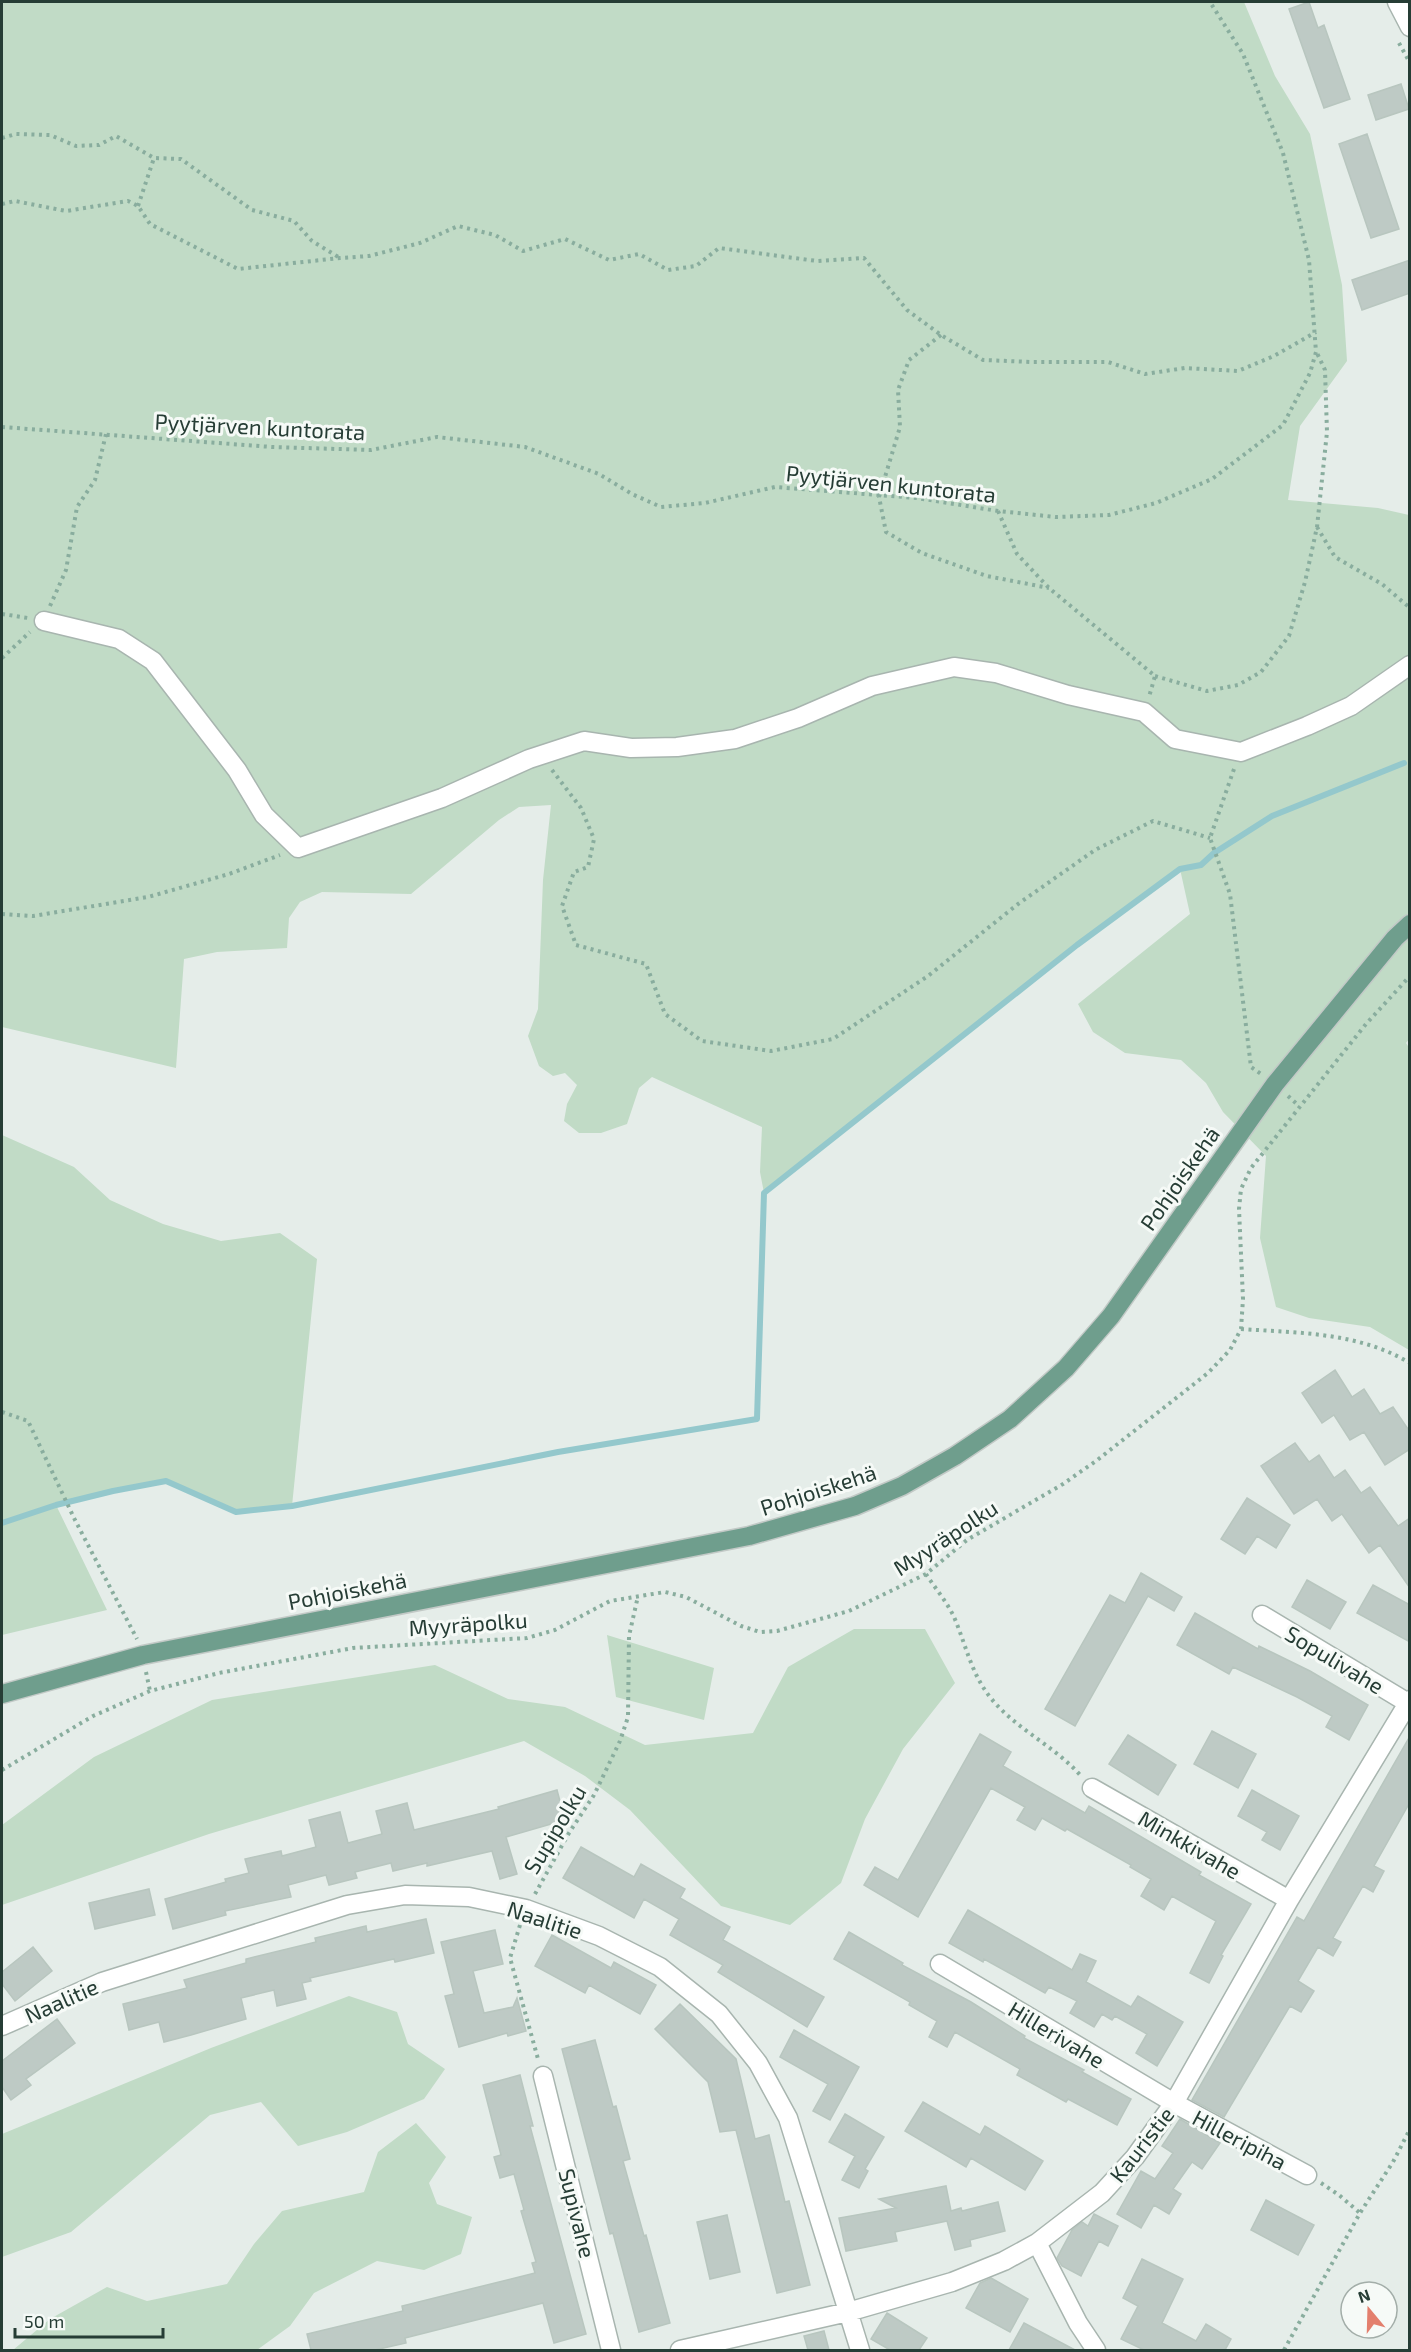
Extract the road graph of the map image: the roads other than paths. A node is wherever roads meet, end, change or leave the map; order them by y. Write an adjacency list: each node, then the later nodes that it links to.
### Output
1 (1397, 2): 2 (street)
2 (1410, 27)
3 (44, 621): 4 (street)
4 (1410, 664)
5 (1410, 924): 7 (main road, Pohjoiskehä)
6 (1262, 1615): 8 (street, Sopulivahe)
7 (2, 1694)
8 (1409, 1702): 10 (street, Kauristie)
9 (1092, 1788): 10 (street, Minkkivahe)
10 (1289, 1900): 14 (street, Kauristie)
11 (940, 1964): 14 (street, Hillerivahe)
12 (2, 2026): 17 (street, Naalitie)
13 (543, 2076): 18 (street, Supivahe)
14 (1174, 2103): 15 (street, Hilleripiha); 16 (street, Kauristie)
15 (1307, 2175)
16 (1037, 2243): 17 (street, Kauristie); 21 (street)
17 (848, 2312): 19 (street, Kauristie); 20 (street, Naalitie)
18 (611, 2350)
19 (680, 2350)
20 (860, 2350)
21 (1096, 2350)

